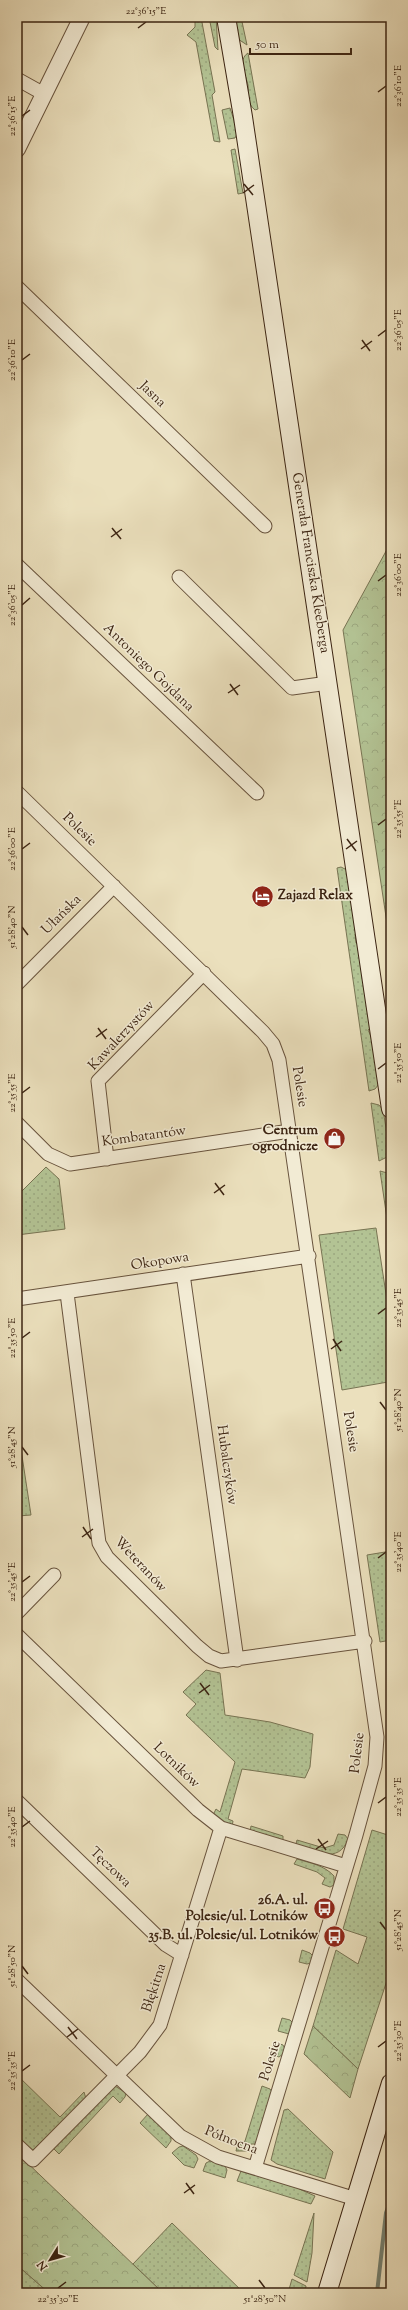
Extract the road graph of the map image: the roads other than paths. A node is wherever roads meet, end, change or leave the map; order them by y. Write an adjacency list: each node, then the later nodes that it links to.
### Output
1 (82, 17): 4 (street)
2 (226, 17): 10 (main road, Generała Franciszka Kleeberga)
3 (17, 79): 4 (street)
4 (44, 94): 5 (street)
5 (17, 149)
6 (17, 287): 7 (street, Jasna)
7 (264, 526)
8 (17, 565): 11 (street, Antoniego Gojdana)
9 (179, 577): 10 (street)
10 (328, 683): 16 (main road, Generała Franciszka Kleeberga)
11 (256, 793)
12 (19, 799): 13 (street, Polesie)
13 (114, 886): 14 (street, Polesie); 15 (street, Ułańska)
14 (204, 973): 18 (street, Polesie); 19 (street, Kawalerzystów)
15 (17, 984)
16 (391, 1109)
17 (17, 1123): 19 (street, Kombatantów)
18 (290, 1131): 19 (street, Kombatantów); 20 (street, Polesie)
19 (107, 1159)
20 (309, 1256): 21 (street, Okopowa); 27 (street, Polesie)
21 (183, 1274): 22 (street, Okopowa); 28 (street, Hubalczyków)
22 (67, 1293): 23 (street, Okopowa); 28 (street, Weteranów)
23 (17, 1299)
24 (54, 1575): 25 (street)
25 (17, 1613)
26 (17, 1635): 30 (street, Lotników)
27 (365, 1642): 28 (street, Weteranów); 31 (street, Polesie)
28 (237, 1660)
29 (17, 1801): 32 (street, Tęczowa)
30 (221, 1828): 31 (street, Lotników); 32 (street, Błękitna)
31 (346, 1866): 37 (street, Polesie)
32 (182, 1955): 34 (street, Błękitna)
33 (17, 1980): 34 (street, Północna)
34 (117, 2075): 36 (street); 37 (street, Północna)
35 (391, 2083): 38 (main road)
36 (17, 2145)
37 (255, 2168): 38 (street, Północna)
38 (356, 2199): 39 (main road)
39 (327, 2293)

